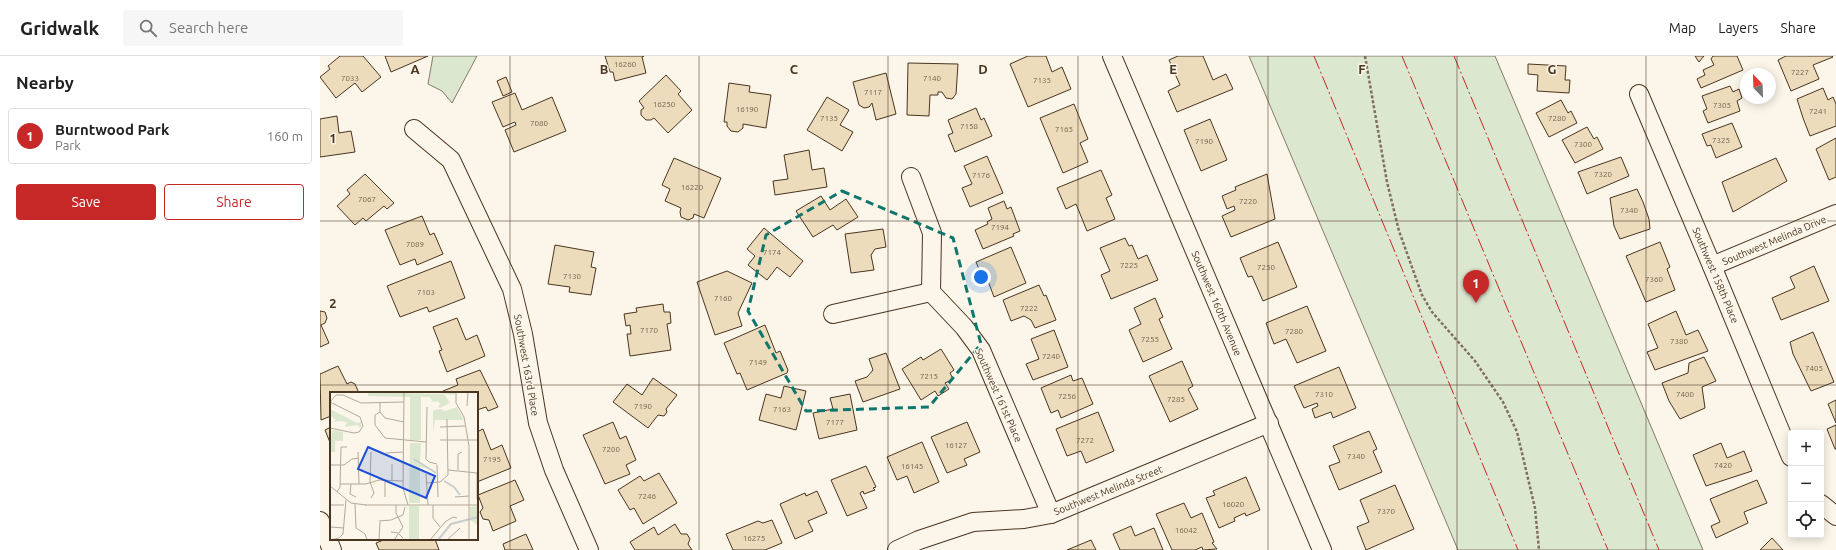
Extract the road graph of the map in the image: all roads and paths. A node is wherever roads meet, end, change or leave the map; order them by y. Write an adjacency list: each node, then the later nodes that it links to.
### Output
1 (1112, 56): 10 (street, Southwest 160th Avenue)
2 (1365, 56): 21 (path)
3 (1639, 94): 7 (street, Southwest 158th Place)
4 (414, 129): 18 (street, Southwest 163rd Place)
5 (911, 177): 8 (street)
6 (1836, 214): 7 (street, Southwest Melinda Drive)
7 (1712, 266): 11 (street, Southwest 158th Place)
8 (932, 292): 9 (street); 13 (street, Southwest 161st Place)
9 (833, 314)
10 (1268, 423): 13 (street, Southwest Melinda Street); 20 (street, Southwest 160th Avenue)
11 (1788, 450)
12 (1824, 506): 14 (street)
13 (1051, 514): 16 (street, Southwest Melinda Street)
14 (1836, 516)
15 (320, 521): 17 (street)
16 (921, 545): 19 (street, Southwest Melinda Street)
17 (332, 550)
18 (589, 550)
19 (897, 550)
20 (1322, 550)
21 (1539, 550)

